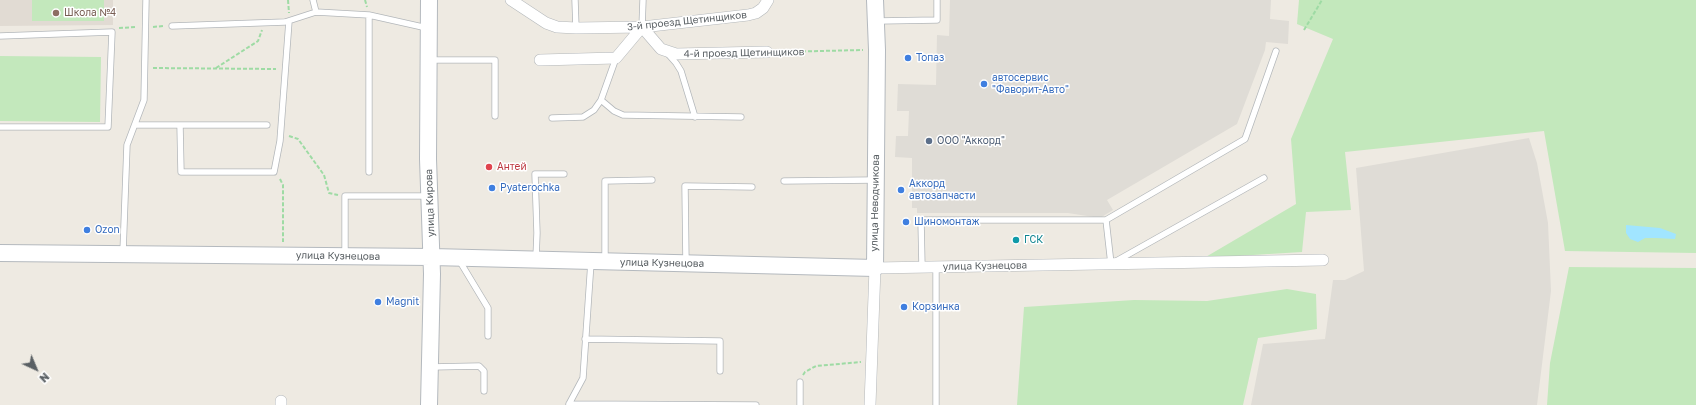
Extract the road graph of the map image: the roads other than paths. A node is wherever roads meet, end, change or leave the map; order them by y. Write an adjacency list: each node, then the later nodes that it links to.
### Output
1 (146, 0): 30 (lane)
2 (315, 0): 10 (lane)
3 (429, 0): 16 (main road, улица Кирова)
4 (511, 0): 17 (street, 3-й проезд Щетинщиков)
5 (575, 0): 17 (lane)
6 (643, 0): 15 (lane)
7 (768, 0): 15 (street, 3-й проезд Щетинщиков)
8 (875, 0): 13 (main road, улица Неводчикова)
9 (937, 0): 13 (lane)
10 (316, 12): 11 (lane); 12 (lane)
11 (369, 15): 16 (lane); 34 (lane)
12 (289, 21): 14 (lane); 31 (lane)
13 (876, 21): 38 (main road, улица Неводчикова)
14 (172, 26)
15 (642, 27): 17 (street, 3-й проезд Щетинщиков); 19 (street); 22 (street)
16 (429, 28): 23 (main road, улица Кирова)
17 (576, 28)
18 (0, 36): 33 (lane)
19 (661, 48): 21 (street, 4-й проезд Щетинщиков); 27 (lane)
20 (1276, 51): 42 (lane)
21 (767, 52)
22 (616, 58): 24 (street); 25 (lane)
23 (429, 60): 26 (lane); 41 (main road, улица Кирова)
24 (540, 60)
25 (601, 100): 27 (lane); 28 (lane)
26 (496, 116)
27 (695, 117): 29 (lane)
28 (552, 118)
29 (741, 118)
30 (135, 125): 31 (lane); 44 (lane)
31 (180, 125): 32 (lane)
32 (267, 125)
33 (0, 127)
34 (369, 172)
35 (564, 174): 48 (lane)
36 (1264, 178): 52 (lane)
37 (652, 180): 50 (lane)
38 (876, 180): 39 (lane); 55 (main road, улица Неводчикова)
39 (784, 181)
40 (752, 187): 51 (lane)
41 (430, 196): 45 (lane); 46 (main road, улица Кирова)
42 (1106, 220): 52 (lane); 54 (lane)
43 (0, 253): 44 (main road, улица Кузнецова)
44 (122, 253): 45 (main road, улица Кузнецова)
45 (345, 256): 46 (main road, улица Кузнецова)
46 (432, 257): 47 (main road, улица Кузнецова); 58 (main road, улица Кирова)
47 (458, 258): 48 (main road, улица Кузнецова); 56 (lane)
48 (536, 260): 50 (main road, улица Кузнецова)
49 (1323, 260): 52 (street, улица Кузнецова)
50 (598, 261): 51 (main road, улица Кузнецова); 57 (lane)
51 (686, 263): 55 (main road, улица Кузнецова)
52 (1111, 264): 53 (street, улица Кузнецова)
53 (936, 266): 54 (street, улица Кузнецова); 67 (lane)
54 (922, 267): 55 (street, улица Кузнецова)
55 (875, 268): 66 (street, улица Неводчикова)
56 (488, 336)
57 (585, 338): 59 (lane); 62 (lane)
58 (429, 367): 61 (lane); 63 (main road, улица Кирова)
59 (720, 371)
60 (800, 382): 65 (lane)
61 (484, 391)
62 (569, 404): 64 (lane)
63 (429, 405)
64 (756, 405)
65 (800, 405)
66 (870, 405)
67 (936, 405)

